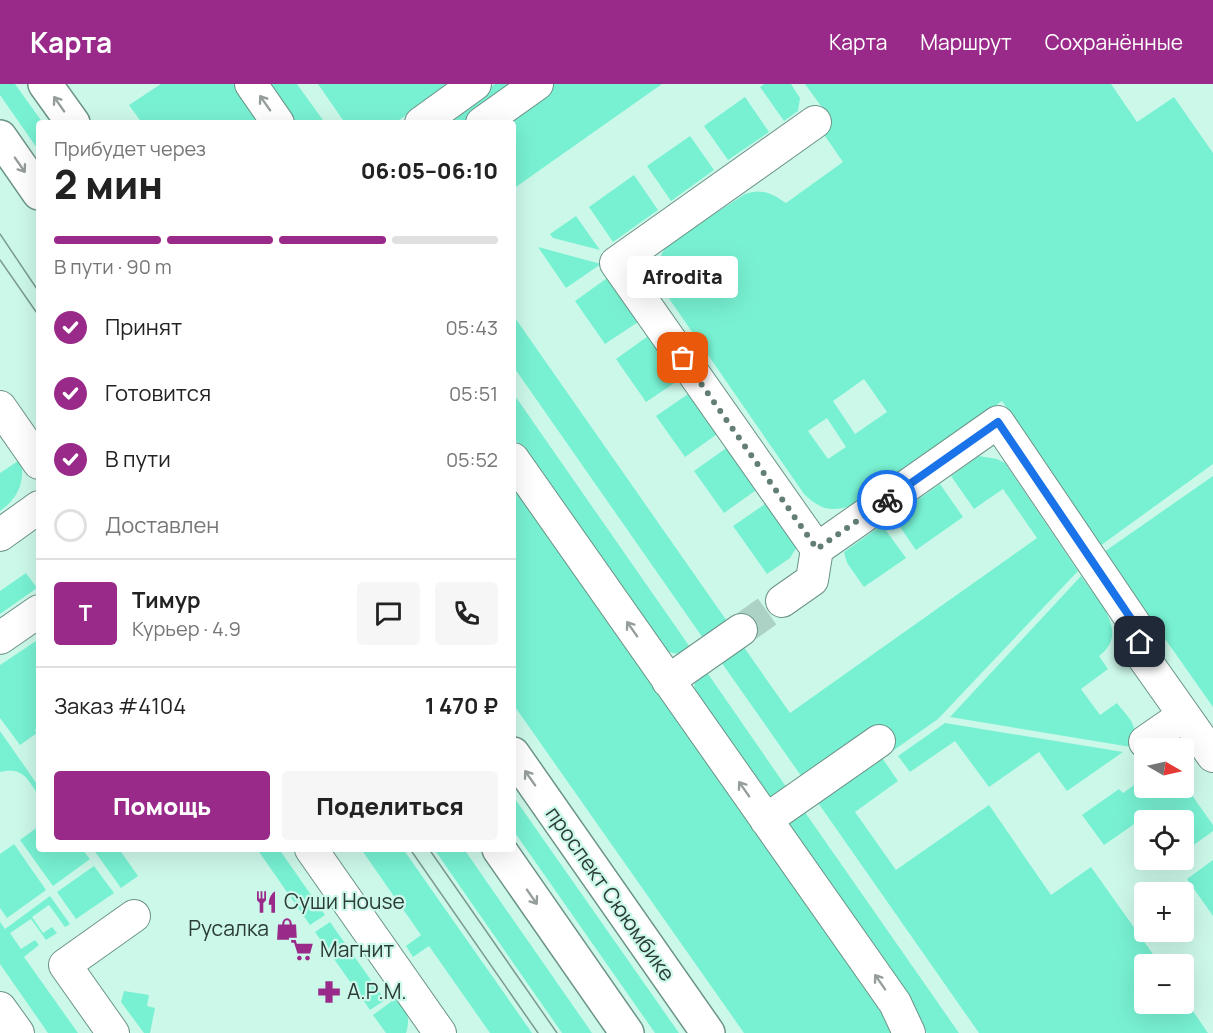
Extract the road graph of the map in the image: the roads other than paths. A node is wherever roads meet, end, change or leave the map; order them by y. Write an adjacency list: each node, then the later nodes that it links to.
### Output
1 (45, 84): 5 (main road, one-way to 1)
2 (251, 84): 6 (street, one-way to 2)
3 (475, 84): 7 (street)
4 (537, 84): 8 (street)
5 (71, 120)
6 (276, 120)
7 (424, 120)
8 (486, 120)
9 (815, 122): 17 (street)
10 (0, 137): 11 (main road, one-way to 11)
11 (36, 189)
12 (0, 407): 13 (street)
13 (36, 459)
14 (516, 463): 22 (street, one-way to 14)
15 (36, 509): 16 (street)
16 (2, 531)
17 (817, 549): 18 (street); 23 (street)
18 (782, 601)
19 (36, 613): 21 (street)
20 (741, 630): 22 (street)
21 (0, 638)
22 (668, 681): 28 (street, one-way to 22)
23 (1184, 715): 24 (street); 26 (street)
24 (1151, 738)
25 (879, 741): 28 (street)
26 (1213, 756)
27 (516, 758): 37 (main road, проспект Сююмбике, one-way to 27)
28 (766, 820): 38 (street, one-way to 28)
29 (313, 852): 35 (street)
30 (501, 852): 36 (main road, one-way to 36)
31 (134, 916): 34 (street)
32 (0, 1008): 33 (street)
33 (18, 1033)
34 (113, 1033)
35 (440, 1033)
36 (627, 1033)
37 (708, 1033)
38 (909, 1033)

